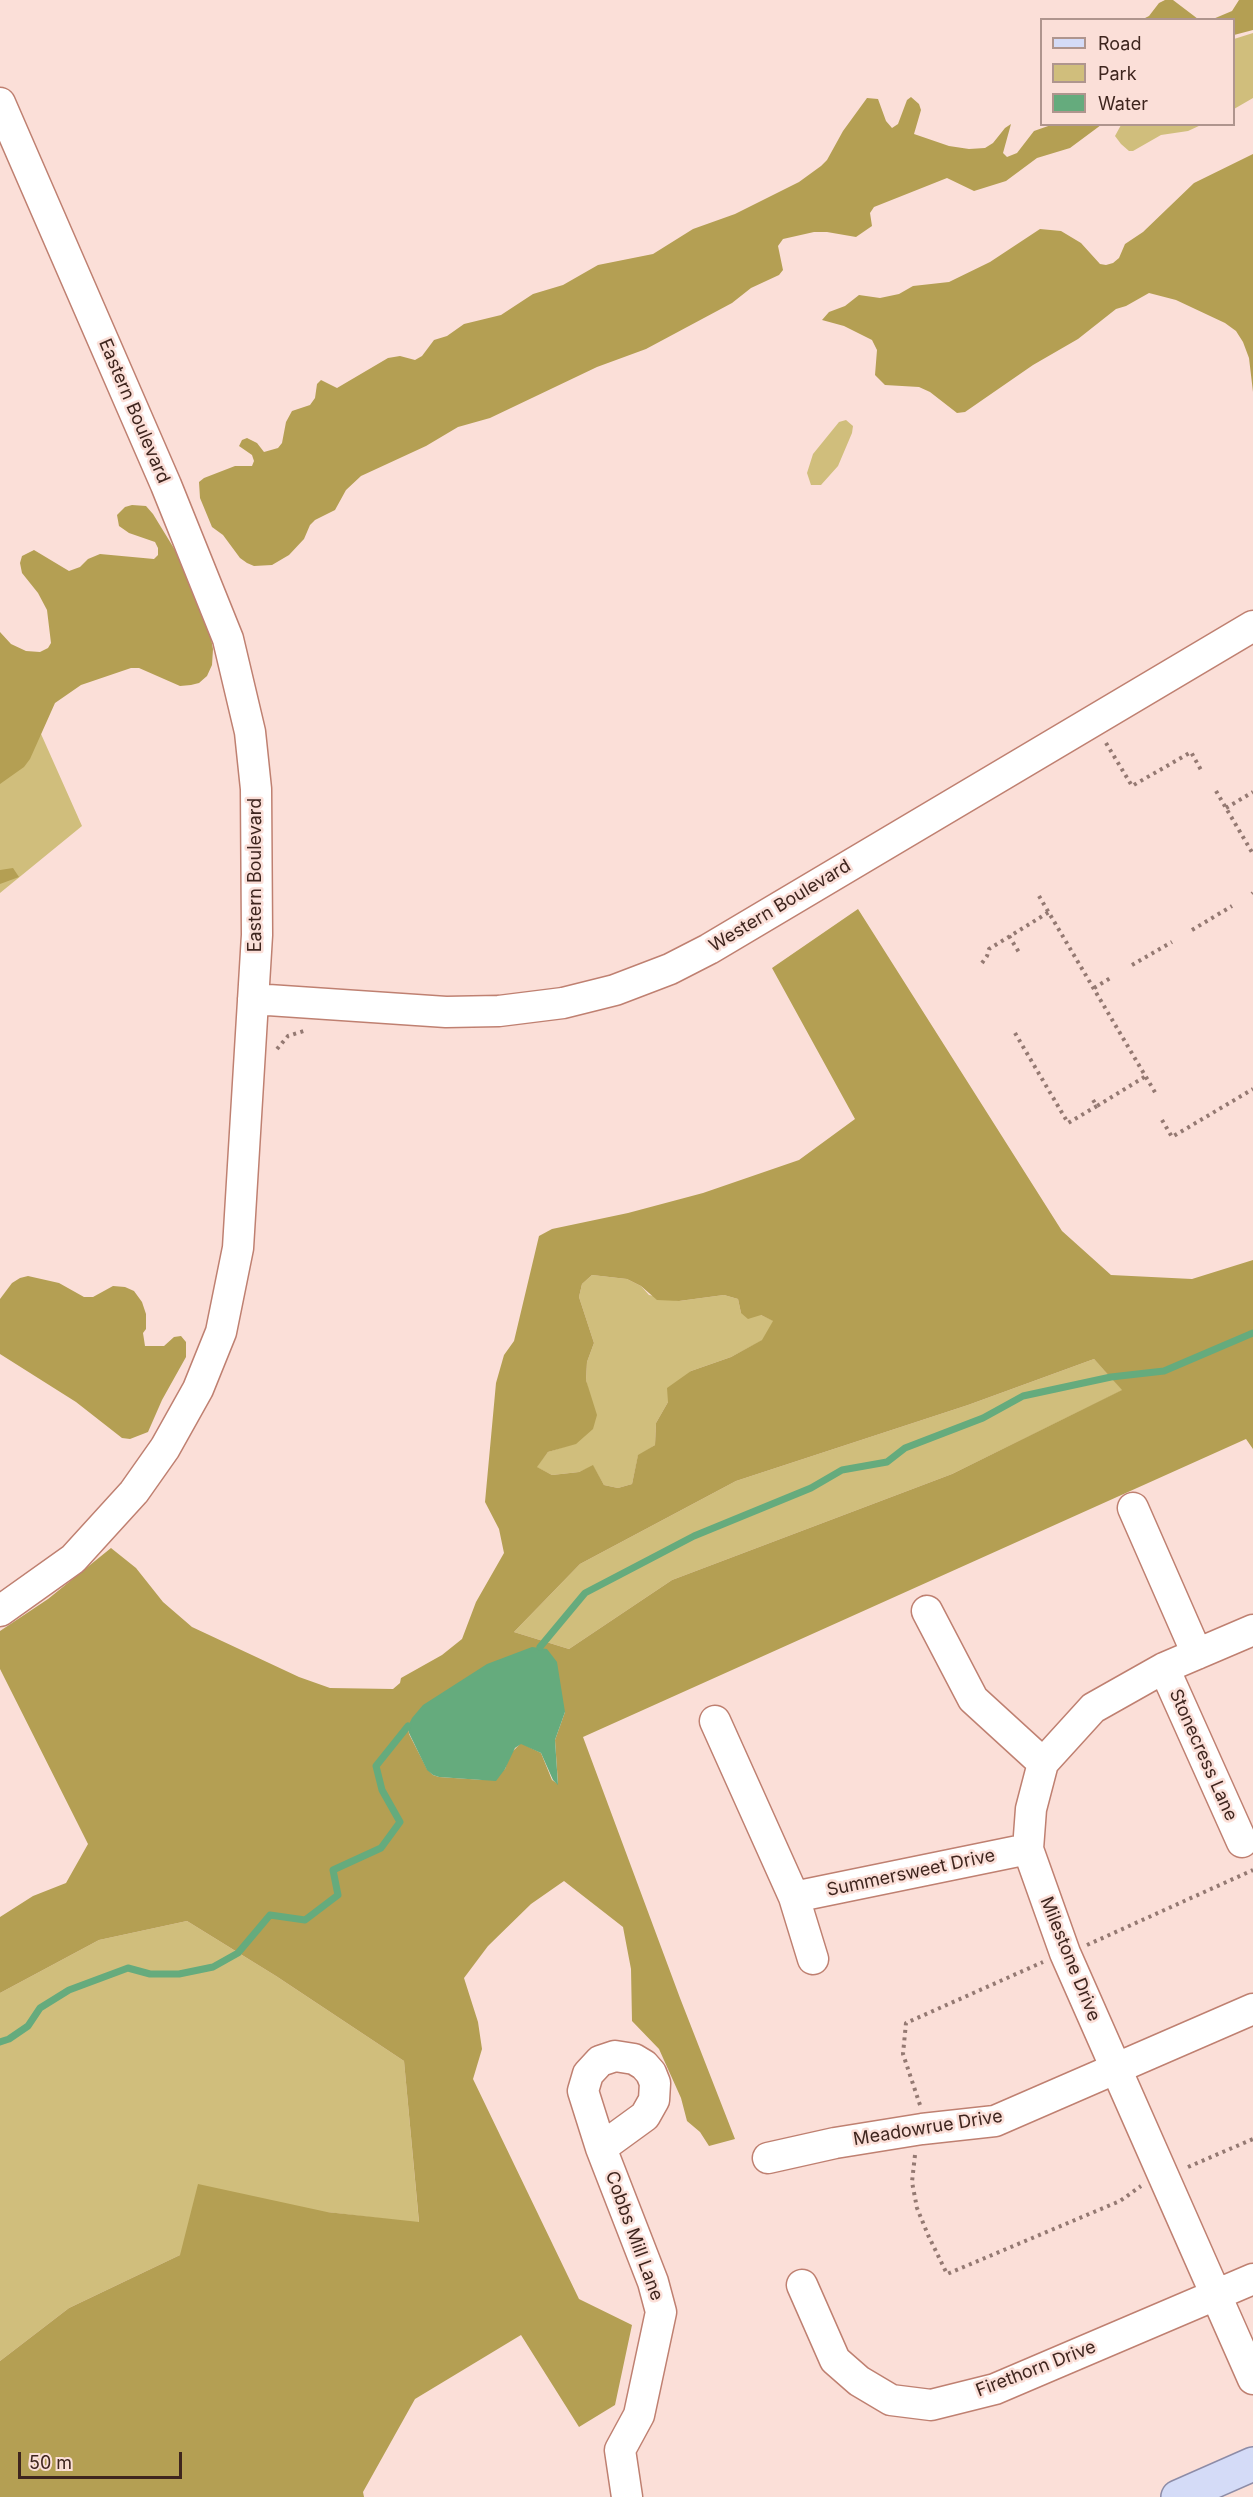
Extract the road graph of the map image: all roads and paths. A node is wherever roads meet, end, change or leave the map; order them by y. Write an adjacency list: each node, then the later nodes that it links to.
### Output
1 (0, 103): 22 (street, Eastern Boulevard)
2 (1253, 626): 22 (street, Western Boulevard)
3 (1115, 738): 4 (path)
4 (1106, 743): 5 (path); 6 (path)
5 (1096, 749)
6 (1201, 770)
7 (1216, 791): 9 (path)
8 (1253, 792): 9 (path)
9 (1226, 808): 10 (path)
10 (1253, 854)
11 (1039, 896): 13 (path)
12 (1232, 906): 14 (path)
13 (1049, 912): 15 (path); 21 (path)
14 (1192, 930)
15 (1010, 936): 17 (path); 18 (path)
16 (1172, 942): 19 (path)
17 (1020, 954)
18 (982, 963)
19 (1132, 965)
20 (1112, 977): 21 (path)
21 (1094, 988): 26 (path)
22 (253, 999): 33 (street, Eastern Boulevard)
23 (312, 1029): 25 (path)
24 (1015, 1033): 30 (path)
25 (274, 1056)
26 (1146, 1076): 28 (path); 30 (path)
27 (1253, 1089): 31 (path)
28 (1156, 1094)
29 (1093, 1100): 30 (path)
30 (1097, 1106)
31 (1162, 1120)
32 (1132, 1508): 36 (street)
33 (0, 1611)
34 (927, 1611): 39 (street)
35 (1253, 1630): 36 (street, Milestone Drive)
36 (1197, 1654): 37 (street, Milestone Drive)
37 (1164, 1668): 39 (street, Milestone Drive); 40 (street, Stonecress Lane)
38 (715, 1721): 43 (street)
39 (1043, 1763): 41 (street, Milestone Drive)
40 (1242, 1842)
41 (1028, 1849): 43 (street, Summersweet Drive); 48 (street, Milestone Drive)
42 (1253, 1870): 44 (path)
43 (794, 1897): 46 (street)
44 (1079, 1948)
45 (1052, 1958): 49 (path)
46 (813, 1959)
47 (1253, 2009): 48 (street, Meadowrue Drive)
48 (1116, 2070): 53 (street, Meadowrue Drive); 58 (street, Milestone Drive)
49 (923, 2115)
50 (1253, 2139): 54 (path)
51 (601, 2148): 61 (street, Cobbs Mill Lane)
52 (916, 2150): 55 (path)
53 (768, 2158)
54 (1178, 2171)
55 (1144, 2184)
56 (1253, 2279): 58 (street, Firethorn Drive)
57 (802, 2285): 58 (street, Firethorn Drive)
58 (1216, 2295): 59 (street, Milestone Drive)
59 (1253, 2379)
60 (1253, 2464): 62 (main road)
61 (627, 2497)
62 (1178, 2497)

